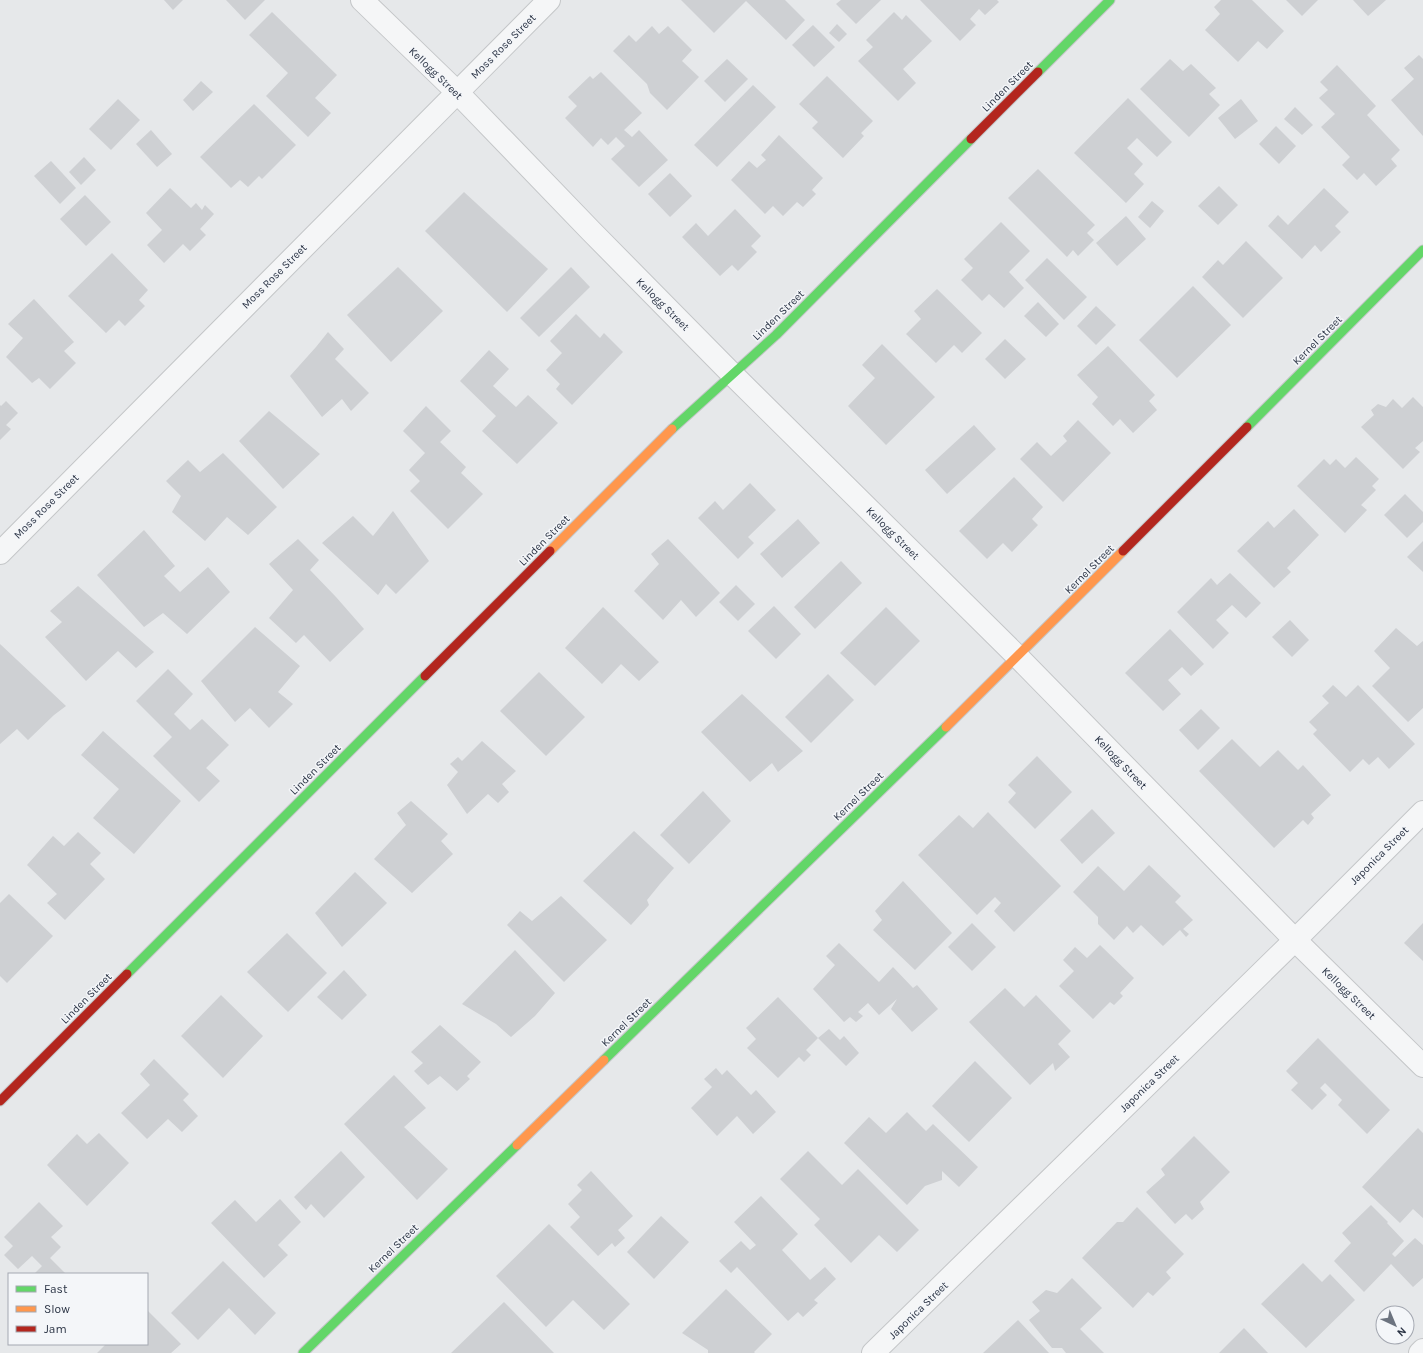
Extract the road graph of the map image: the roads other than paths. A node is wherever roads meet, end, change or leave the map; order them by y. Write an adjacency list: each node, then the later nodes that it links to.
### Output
1 (362, 0): 4 (street, Kellogg Street)
2 (549, 0): 4 (street, Moss Rose Street)
3 (1110, 0): 6 (street, Linden Street)
4 (457, 92): 6 (street, Kellogg Street); 7 (street, Moss Rose Street)
5 (1423, 250): 8 (street, Kernel Street)
6 (732, 374): 8 (street, Kellogg Street); 12 (street, Linden Street)
7 (0, 553)
8 (1018, 657): 10 (street, Kellogg Street); 14 (street, Kernel Street)
9 (1423, 812): 10 (street, Japonica Street)
10 (1295, 940): 11 (street, Kellogg Street); 15 (street, Japonica Street)
11 (1423, 1066)
12 (0, 1101)
13 (1423, 1350): 16 (street)
14 (303, 1353)
15 (873, 1353)
16 (1420, 1353)

